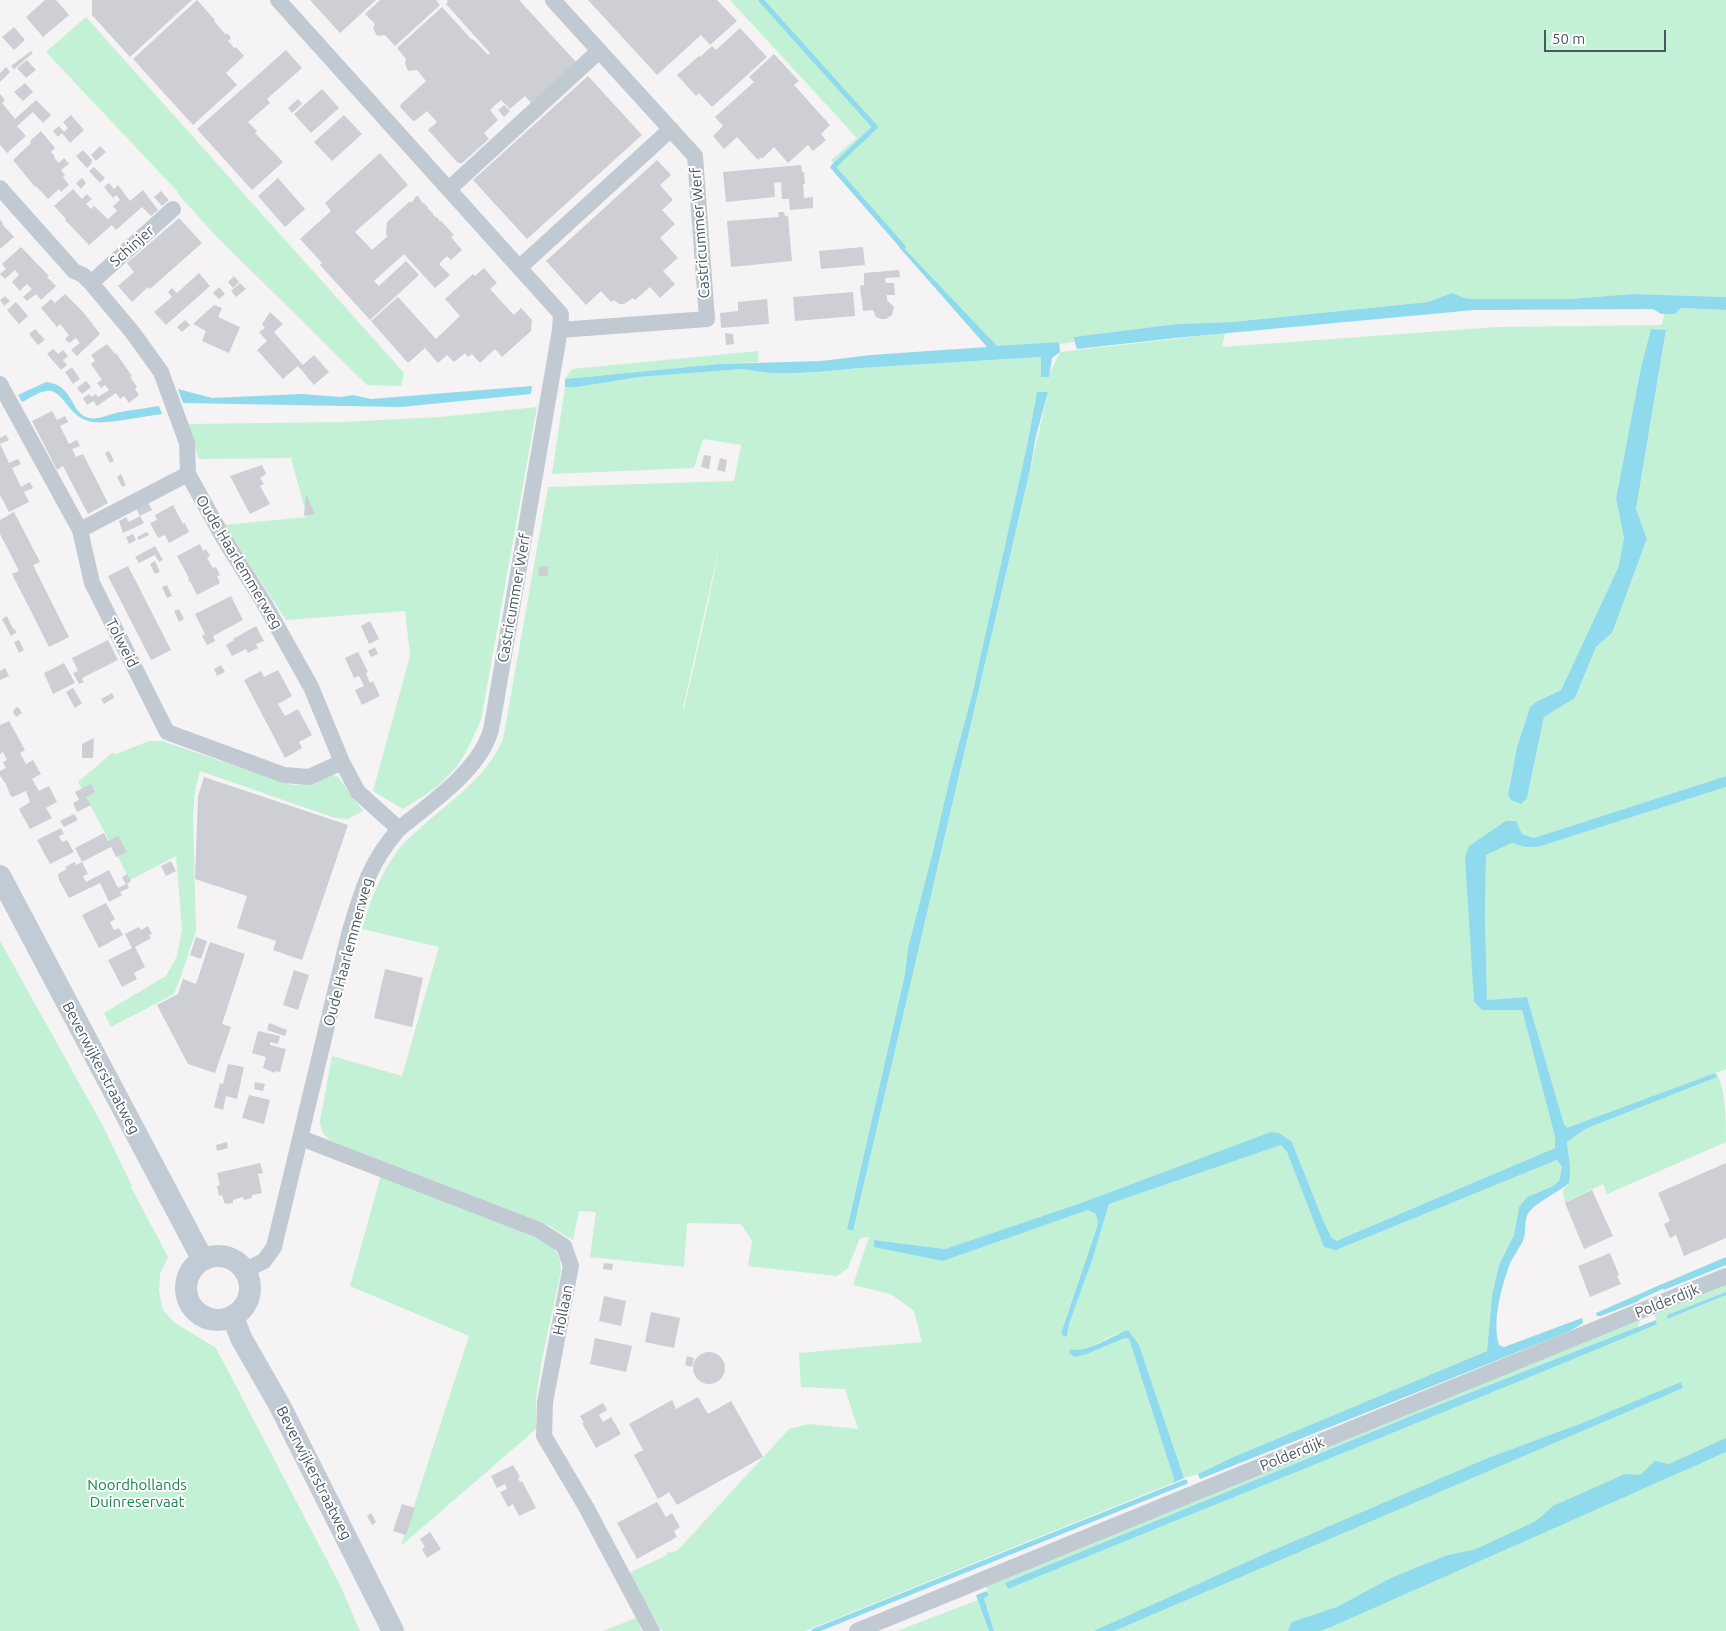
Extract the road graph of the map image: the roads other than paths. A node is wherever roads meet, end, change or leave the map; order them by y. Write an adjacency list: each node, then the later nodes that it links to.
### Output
1 (278, 0): 6 (street, Castricummer Werf)
2 (553, 0): 3 (street, Castricummer Werf)
3 (599, 51): 4 (street, Castricummer Werf); 6 (street)
4 (671, 130): 8 (street); 10 (street, Castricummer Werf)
5 (0, 188): 9 (street, Oude Haarlemmerweg)
6 (449, 189): 8 (street, Castricummer Werf)
7 (173, 209): 9 (street, Schinjer)
8 (520, 268): 10 (street, Castricummer Werf)
9 (91, 283): 12 (street, Oude Haarlemmerweg)
10 (560, 330): 15 (street, Castricummer Werf)
11 (0, 384): 13 (street, Tolweid)
12 (188, 474): 13 (street); 14 (street, Oude Haarlemmerweg)
13 (80, 530): 14 (street, Tolweid)
14 (342, 762): 15 (street, Oude Haarlemmerweg)
15 (399, 829): 17 (street, Oude Haarlemmerweg)
16 (0, 876): 18 (main road, Beverwijkerstraatweg)
17 (301, 1138): 19 (street, Oude Haarlemmerweg); 23 (street, Hollaan)
18 (203, 1260): 19 (main road); 21 (main road)
19 (246, 1270): 21 (main road)
20 (1726, 1276): 24 (street, Polderdijk)
21 (233, 1317): 22 (main road, Beverwijkerstraatweg)
22 (393, 1631)
23 (652, 1631)
24 (857, 1631)

